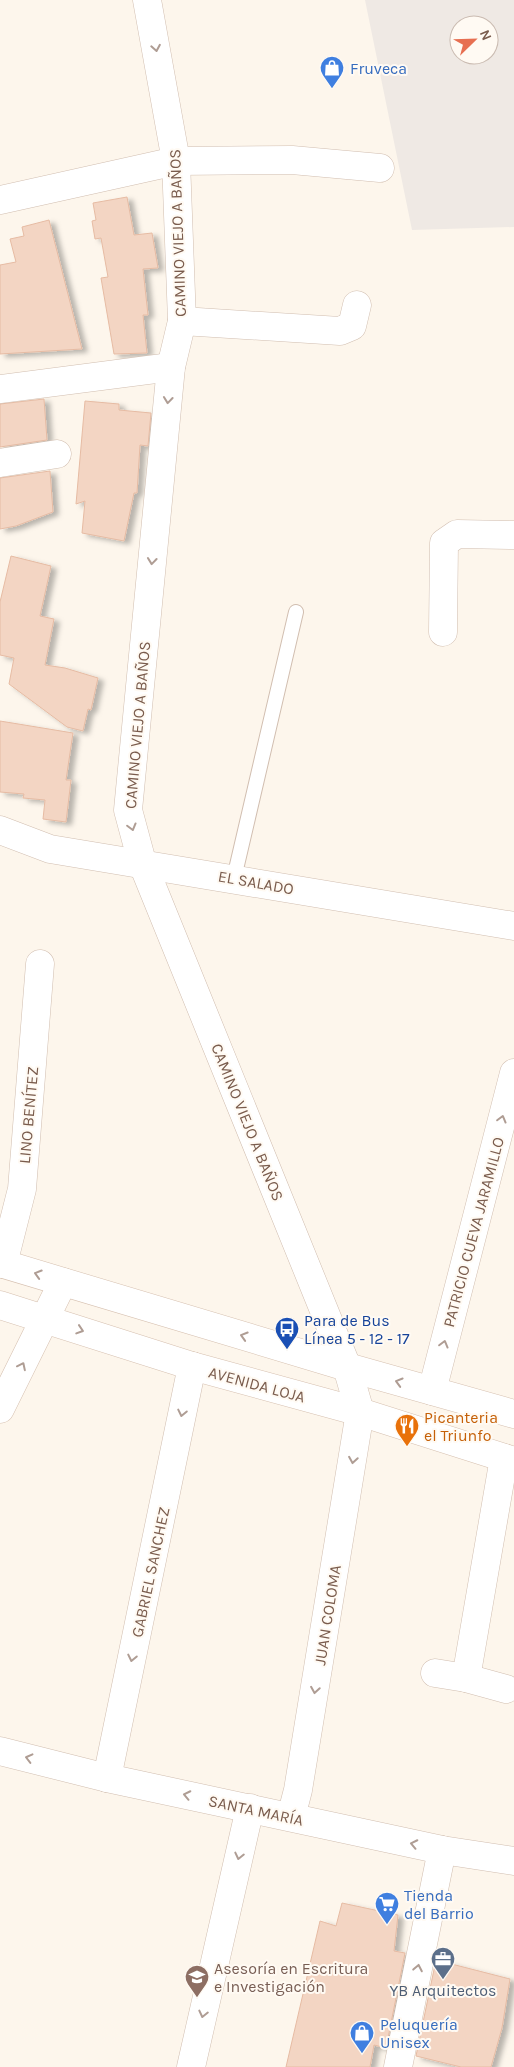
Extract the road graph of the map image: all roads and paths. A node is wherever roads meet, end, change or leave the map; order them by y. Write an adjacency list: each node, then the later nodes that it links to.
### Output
1 (147, 0): 2 (street, CAMINO VIEJO A BAÑOS, one-way to 2)
2 (176, 161): 3 (street); 4 (street); 6 (street, CAMINO VIEJO A BAÑOS)
3 (380, 168)
4 (0, 200)
5 (357, 305): 6 (street)
6 (182, 321): 7 (street, CAMINO VIEJO A BAÑOS)
7 (171, 367): 8 (street); 15 (street, CAMINO VIEJO A BAÑOS, one-way to 15)
8 (0, 389)
9 (57, 454): 10 (street)
10 (0, 463)
11 (514, 535): 13 (street)
12 (296, 612): 16 (lane)
13 (443, 632)
14 (0, 830): 15 (street, EL SALADO)
15 (142, 862): 16 (street, EL SALADO); 25 (street, CAMINO VIEJO A BAÑOS)
16 (234, 878): 17 (street, EL SALADO)
17 (514, 926)
18 (40, 964): 20 (street, LINO BENÍTEZ)
19 (514, 1073): 26 (street, PATRICIO CUEVA JARAMILLO, one-way to 19)
20 (1, 1266): 21 (street, one-way to 20)
21 (63, 1282): 23 (street); 25 (street, one-way to 21)
22 (0, 1305): 23 (street, AVENIDA LOJA)
23 (44, 1319): 24 (street, AVENIDA LOJA, one-way to 24); 27 (street, one-way to 23)
24 (192, 1366): 28 (street, AVENIDA LOJA); 35 (street, GABRIEL SANCHEZ, one-way to 35)
25 (347, 1368): 26 (street, one-way to 25); 28 (street, CAMINO VIEJO A BAÑOS)
26 (432, 1391): 29 (street)
27 (0, 1409)
28 (360, 1412): 30 (street, AVENIDA LOJA); 37 (street, JUAN COLOMA, one-way to 37)
29 (514, 1414)
30 (509, 1459): 32 (street)
31 (436, 1673): 32 (street)
32 (466, 1678): 33 (street)
33 (506, 1690)
34 (0, 1751): 35 (street, SANTA MARÍA, one-way to 34)
35 (107, 1778): 36 (street, SANTA MARÍA, one-way to 35)
36 (250, 1808): 37 (street, SANTA MARÍA); 40 (street, one-way to 40)
37 (291, 1817): 38 (street, SANTA MARÍA, one-way to 37)
38 (442, 1850): 39 (street, SANTA MARÍA); 41 (street, one-way to 38)
39 (514, 1862)
40 (191, 2067)
41 (398, 2067)

